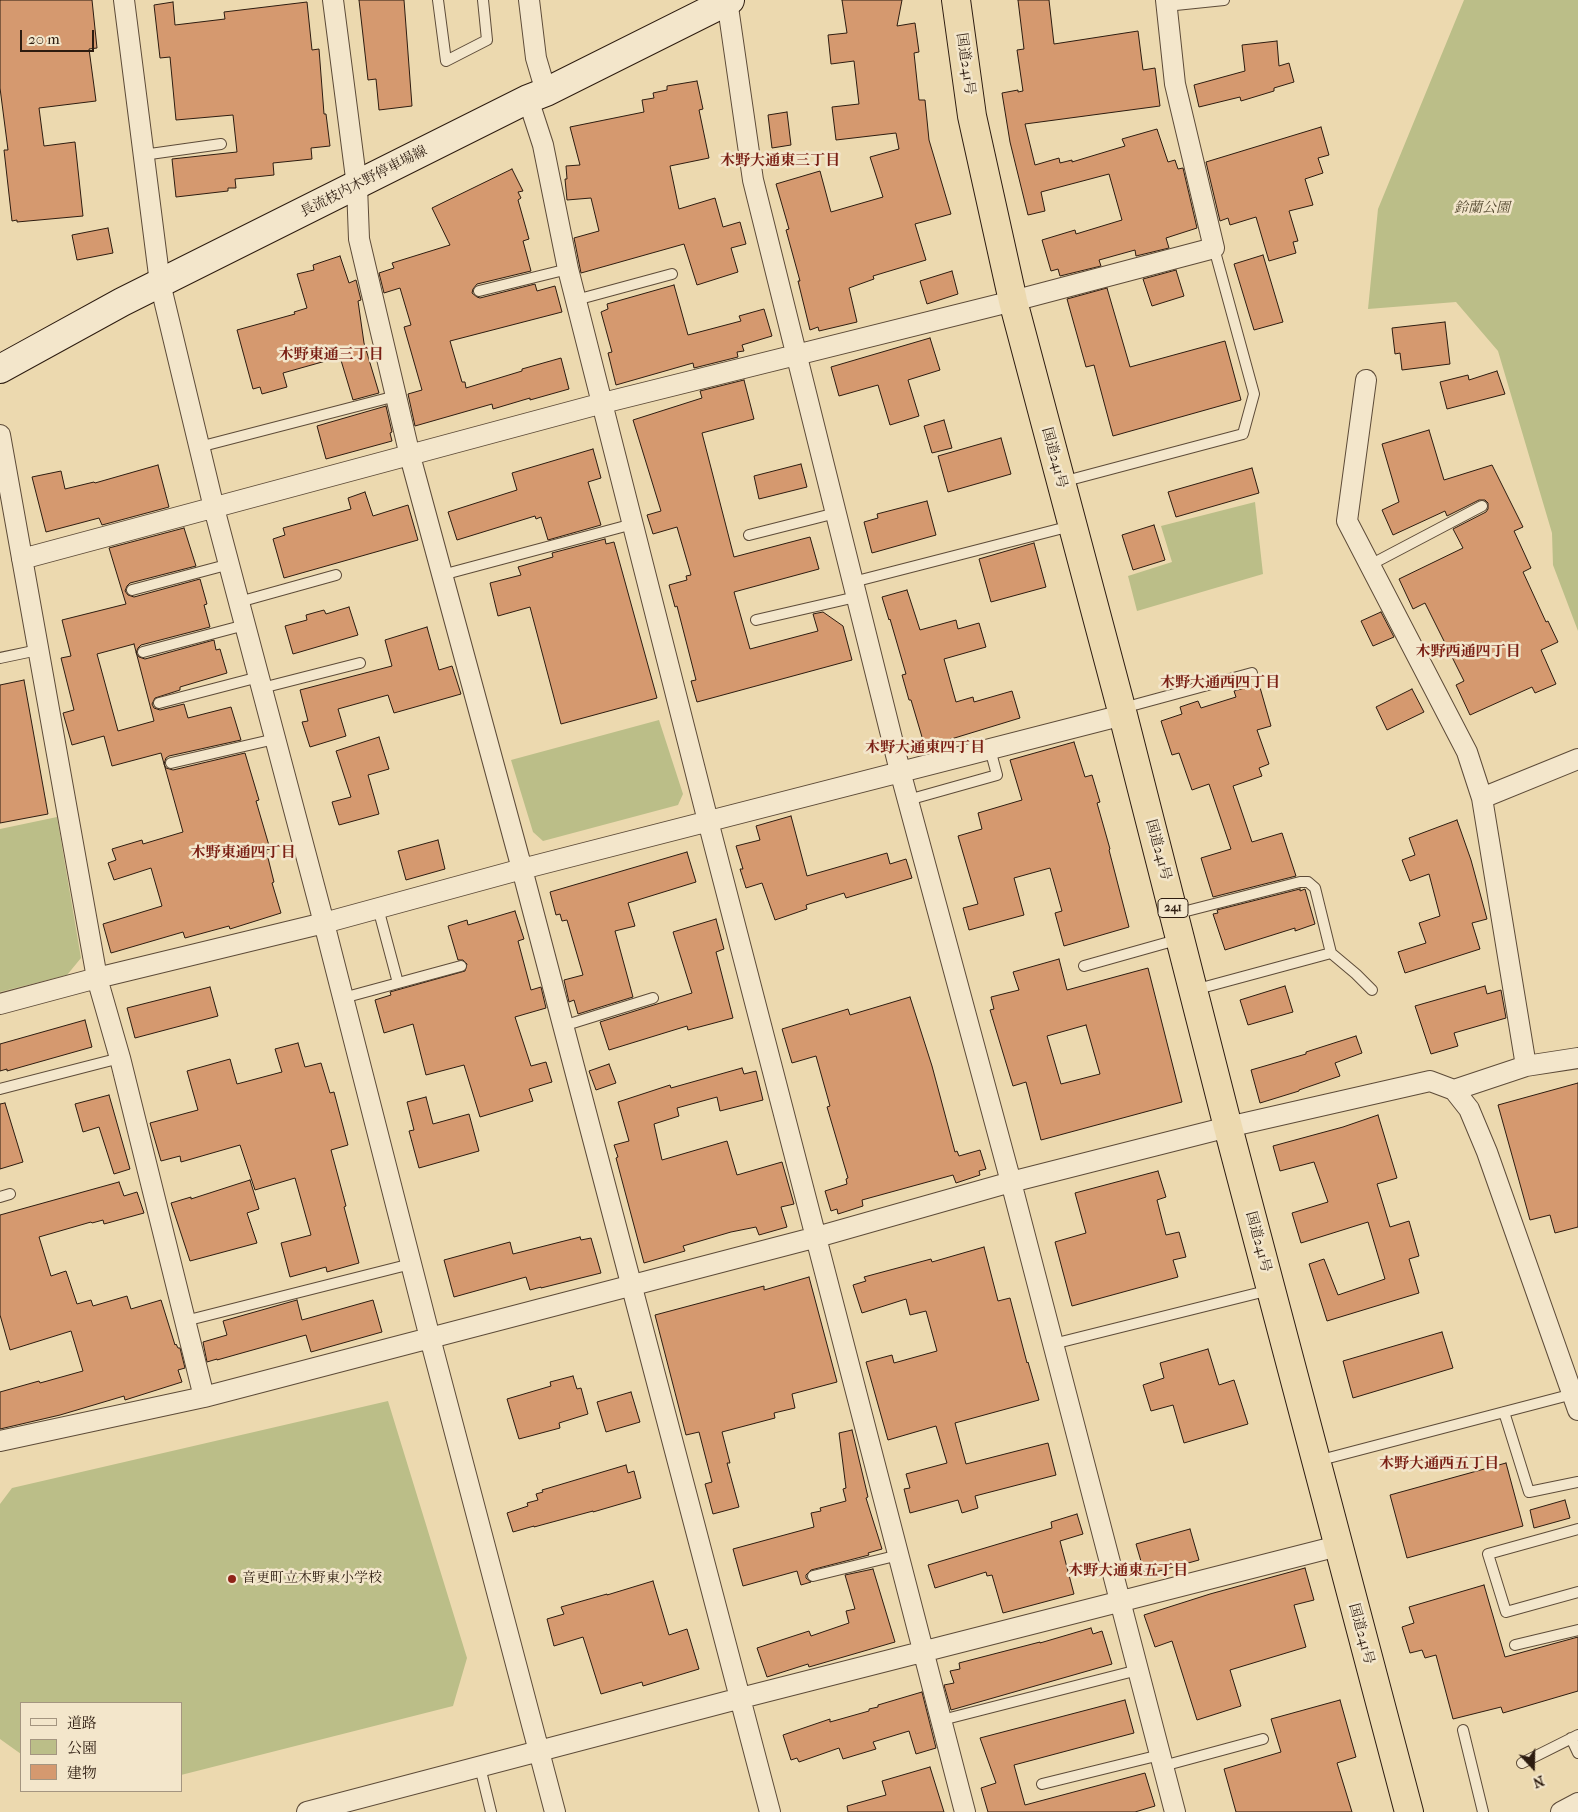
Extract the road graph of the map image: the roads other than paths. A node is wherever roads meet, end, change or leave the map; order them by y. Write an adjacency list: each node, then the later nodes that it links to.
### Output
1 (124, 0): 12 (street)
2 (334, 0): 13 (street)
3 (438, 0): 4 (lane)
4 (483, 0)
5 (529, 0): 10 (street)
6 (956, 0): 20 (highway, 国道241号 / 241)
7 (1224, 0): 9 (lane)
8 (728, 1): 10 (main road, 長流枝内木野停車場線); 21 (street)
9 (1166, 3): 14 (street)
10 (537, 96): 13 (main road, 長流枝内木野停車場線); 15 (street)
11 (221, 144): 12 (lane)
12 (143, 155): 17 (street)
13 (357, 186): 17 (main road, 長流枝内木野停車場線); 24 (street)
14 (1214, 248): 20 (street); 29 (lane)
15 (568, 269): 18 (lane); 19 (street)
16 (672, 274): 19 (lane)
17 (160, 283): 22 (main road, 長流枝内木野停車場線); 27 (street)
18 (479, 291)
19 (576, 300): 25 (street)
20 (1012, 301): 21 (street); 29 (highway, 国道241号 / 241)
21 (796, 355): 25 (street); 32 (street)
22 (0, 369)
23 (1366, 380): 38 (street)
24 (396, 396): 27 (lane); 28 (street)
25 (603, 403): 28 (street); 33 (street)
26 (0, 434): 36 (street)
27 (200, 447): 31 (street)
28 (410, 456): 31 (street); 40 (street)
29 (1061, 482): 34 (highway, 国道241号 / 241)
30 (1482, 506): 38 (lane)
31 (214, 508): 36 (street); 37 (street)
32 (836, 514): 35 (lane); 42 (street)
33 (634, 524): 40 (lane); 61 (street)
34 (1072, 526): 42 (lane); 53 (highway, 国道241号 / 241)
35 (749, 535)
36 (22, 559): 46 (street)
37 (230, 564): 41 (lane); 43 (street)
38 (1370, 565): 59 (street)
39 (336, 575): 43 (lane)
40 (442, 575): 62 (street)
41 (132, 590)
42 (854, 590): 44 (lane); 58 (street)
43 (239, 602): 45 (street)
44 (756, 620)
45 (245, 625): 47 (lane); 51 (street)
46 (38, 650): 48 (lane); 69 (street)
47 (143, 652)
48 (0, 658)
49 (360, 663): 51 (lane)
50 (1252, 673): 53 (lane)
51 (261, 683): 52 (lane); 54 (street)
52 (159, 702)
53 (1122, 712): 55 (street); 65 (highway, 国道241号 / 241)
54 (275, 739): 57 (lane); 64 (street)
55 (990, 749): 58 (street); 60 (lane)
56 (1578, 759): 59 (street)
57 (172, 763)
58 (900, 772): 60 (street); 61 (street)
59 (1482, 798): 79 (street)
60 (908, 800): 83 (street)
61 (708, 821): 62 (street); 84 (street)
62 (522, 869): 63 (street); 76 (street)
63 (378, 908): 64 (street); 70 (lane)
64 (324, 923): 69 (street); 73 (street)
65 (1178, 926): 66 (lane); 68 (lane); 71 (highway, 国道241号 / 241)
66 (1331, 953): 71 (lane); 72 (lane)
67 (461, 966): 70 (lane)
68 (1084, 966)
69 (98, 978): 75 (street); 77 (street)
70 (398, 983): 73 (lane)
71 (1194, 990): 82 (highway, 国道241号 / 241)
72 (1372, 990)
73 (344, 998): 85 (street)
74 (653, 998): 76 (lane)
75 (0, 1004)
76 (563, 1026): 86 (street)
77 (120, 1058): 80 (lane); 88 (street)
78 (1578, 1058): 79 (street)
79 (1526, 1066): 81 (street)
80 (0, 1089)
81 (1454, 1090): 82 (street); 92 (street)
82 (1228, 1127): 83 (street); 87 (highway, 国道241号 / 241)
83 (1011, 1182): 84 (street); 90 (street)
84 (817, 1237): 86 (street); 99 (street)
85 (411, 1264): 88 (lane); 89 (street)
86 (630, 1286): 89 (street); 107 (street)
87 (1271, 1290): 90 (lane); 95 (highway, 国道241号 / 241)
88 (185, 1322): 91 (street)
89 (430, 1338): 91 (street); 112 (street)
90 (1053, 1344): 102 (street)
91 (204, 1397): 94 (street)
92 (1575, 1402): 93 (lane)
93 (1504, 1412): 95 (lane); 96 (lane)
94 (0, 1442)
95 (1316, 1462): 98 (highway, 国道241号 / 241)
96 (1578, 1482)
97 (1578, 1529): 101 (lane)
98 (1338, 1546): 102 (street); 125 (highway, 国道241号 / 241)
99 (899, 1555): 100 (lane); 105 (street)
100 (813, 1576)
101 (1578, 1592)
102 (1120, 1601): 105 (street); 106 (street)
103 (1578, 1630): 104 (lane)
104 (1515, 1645)
105 (924, 1651): 107 (street); 108 (street)
106 (1138, 1670): 108 (lane); 114 (street)
107 (740, 1698): 112 (street); 122 (street)
108 (942, 1720): 123 (street)
109 (1464, 1730): 126 (lane)
110 (1574, 1737): 113 (lane); 115 (lane)
111 (1263, 1739): 114 (lane)
112 (540, 1752): 116 (street); 121 (street)
113 (1578, 1753)
114 (1162, 1760): 117 (lane); 124 (street)
115 (1522, 1763)
116 (480, 1767): 119 (street); 120 (lane)
117 (1042, 1784)
118 (1578, 1803): 127 (street)
119 (307, 1812)
120 (492, 1812)
121 (555, 1812)
122 (770, 1812)
123 (965, 1812)
124 (1175, 1812)
125 (1409, 1812)
126 (1483, 1812)
127 (1561, 1812)

